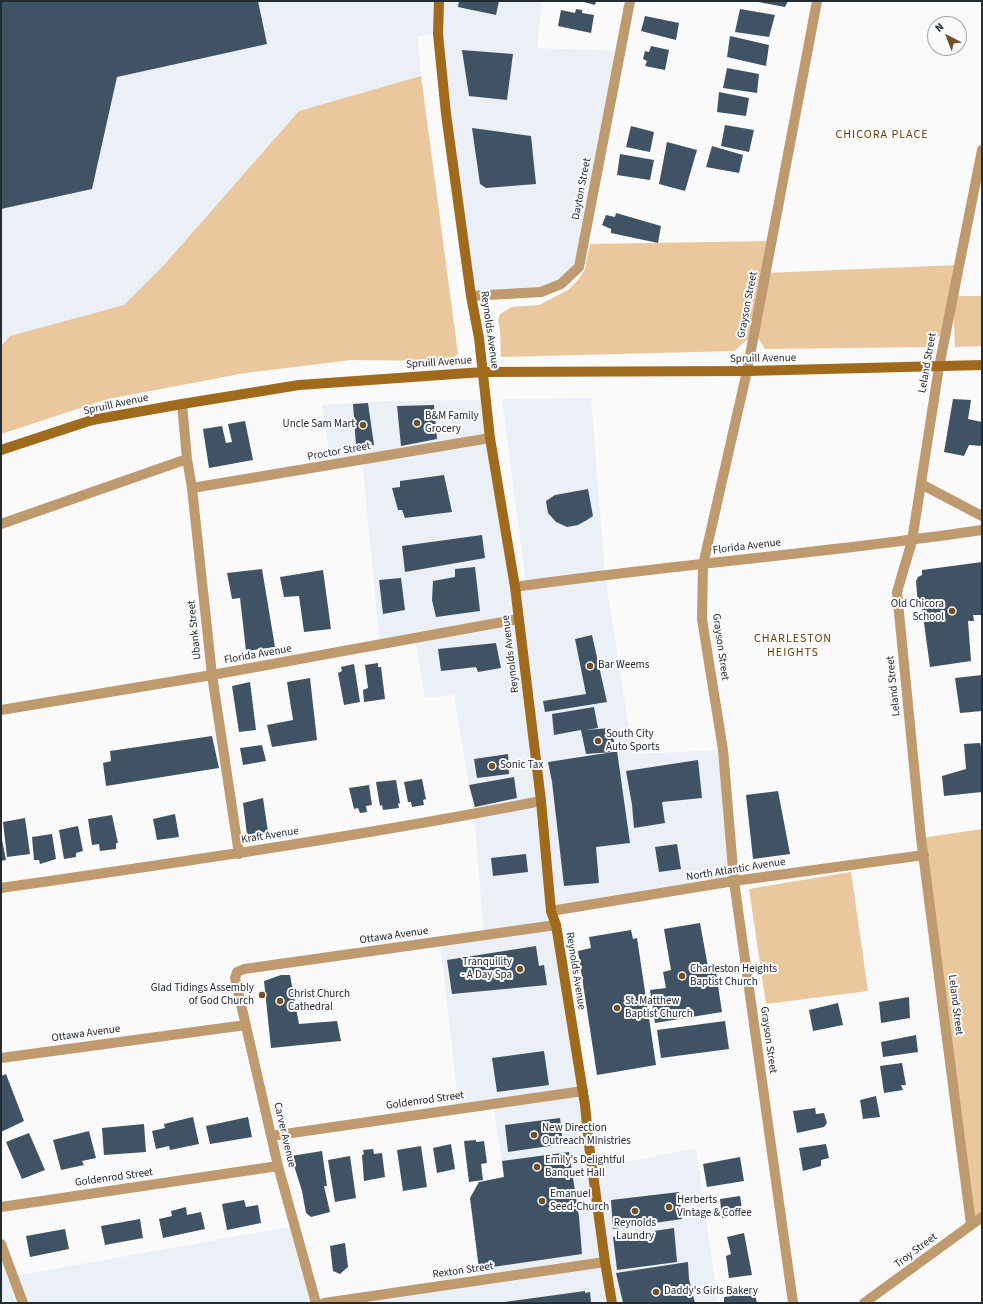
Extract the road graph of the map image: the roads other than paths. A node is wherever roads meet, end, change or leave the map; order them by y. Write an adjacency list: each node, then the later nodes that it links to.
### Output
1 (439, 1): 5 (street, Reynolds Avenue)
2 (630, 1): 5 (street, Dayton Street)
3 (817, 1): 8 (street, Grayson Street)
4 (982, 150): 7 (street, Leland Street)
5 (471, 296): 9 (street, Reynolds Avenue)
6 (982, 365): 7 (street, Spruill Avenue)
7 (939, 367): 8 (street, Spruill Avenue); 14 (street, Leland Street)
8 (748, 371): 9 (street, Spruill Avenue); 20 (street, Grayson Street)
9 (483, 372): 10 (street, Spruill Avenue); 11 (street, Reynolds Avenue)
10 (182, 404): 12 (street, Spruill Avenue); 13 (street, Ubank Street)
11 (490, 438): 15 (street, Proctor Street); 21 (street, Reynolds Avenue)
12 (1, 450)
13 (187, 460): 15 (street, Ubank Street); 17 (street)
14 (921, 484): 16 (street); 19 (street, Leland Street)
15 (192, 488): 23 (street, Ubank Street)
16 (982, 516)
17 (1, 524)
18 (982, 530): 19 (street, Florida Avenue)
19 (912, 541): 20 (street, Florida Avenue); 27 (street, Leland Street)
20 (703, 565): 21 (street, Florida Avenue); 28 (street, Grayson Street)
21 (515, 587): 22 (street, Reynolds Avenue)
22 (519, 619): 23 (street, Florida Avenue); 25 (street, Reynolds Avenue)
23 (212, 675): 24 (street, Florida Avenue); 26 (street, Ubank Street)
24 (1, 710)
25 (541, 801): 26 (street, Kraft Avenue); 30 (street, Reynolds Avenue)
26 (239, 854): 29 (street, Kraft Avenue)
27 (924, 855): 28 (street, North Atlantic Avenue); 40 (street, Leland Street)
28 (734, 881): 30 (street, North Atlantic Avenue); 47 (street, Grayson Street)
29 (1, 888)
30 (551, 911): 31 (street, Reynolds Avenue)
31 (556, 926): 32 (street, Ottawa Avenue); 35 (street, Reynolds Avenue)
32 (237, 972): 33 (street, Carver Avenue)
33 (246, 1025): 34 (street, Ottawa Avenue); 36 (street, Carver Avenue)
34 (1, 1058)
35 (583, 1091): 36 (street, Goldenrod Street); 42 (street, Reynolds Avenue)
36 (271, 1136): 37 (street, Carver Avenue)
37 (278, 1166): 38 (street, Goldenrod Street); 44 (street, Carver Avenue)
38 (1, 1207)
39 (982, 1217): 40 (street, Troy Street)
40 (971, 1224): 48 (street, Troy Street)
41 (1, 1244): 43 (street)
42 (605, 1262): 45 (street, Rexton Street); 46 (street, Reynolds Avenue)
43 (24, 1303)
44 (316, 1303)
45 (324, 1303)
46 (612, 1303)
47 (793, 1303)
48 (864, 1303)

